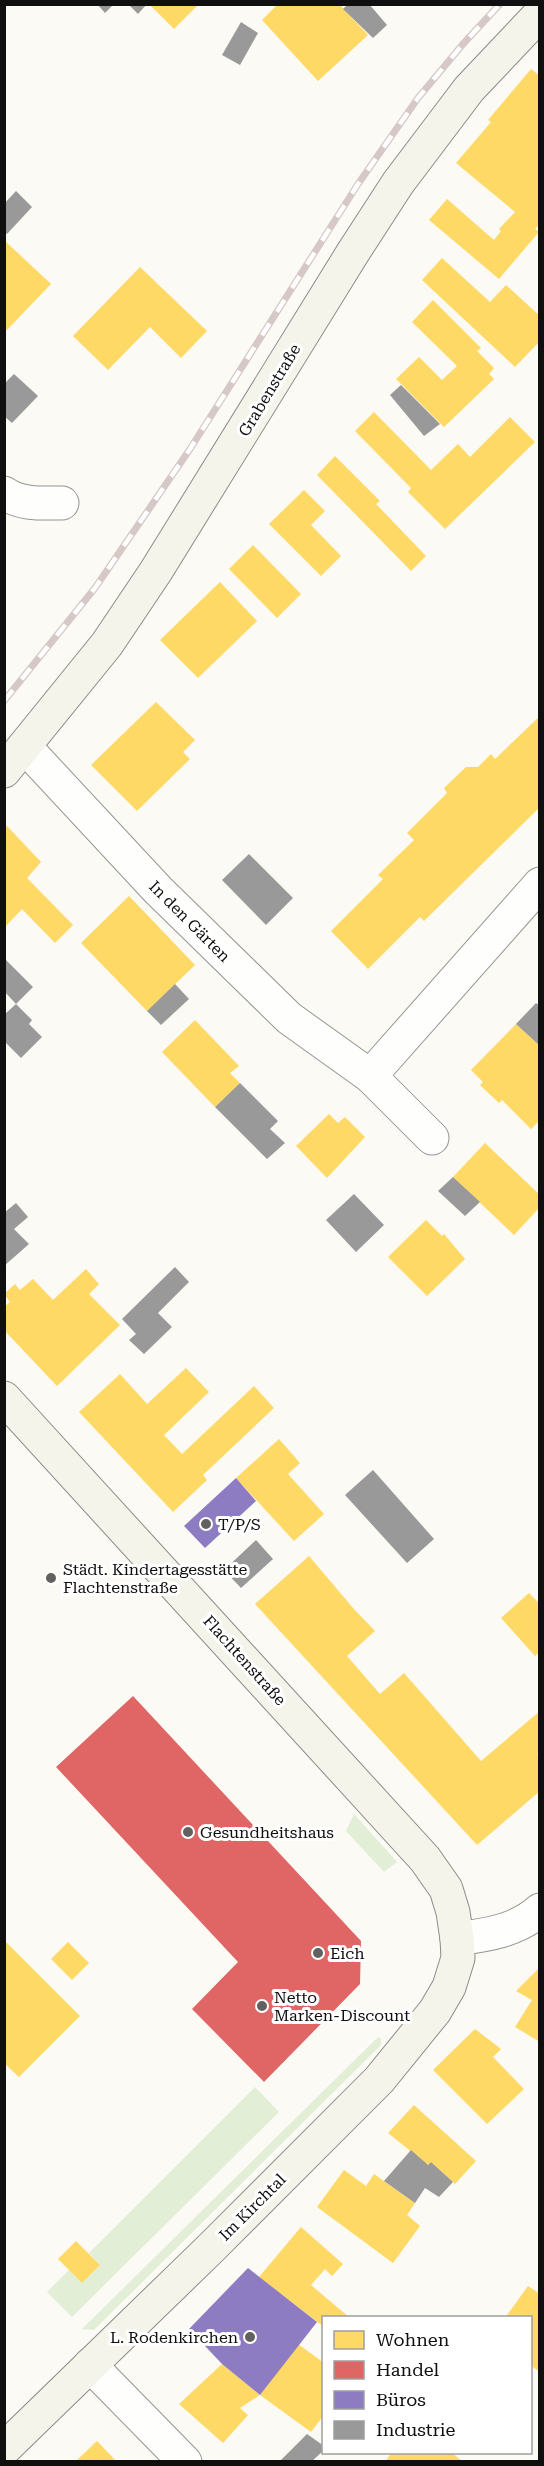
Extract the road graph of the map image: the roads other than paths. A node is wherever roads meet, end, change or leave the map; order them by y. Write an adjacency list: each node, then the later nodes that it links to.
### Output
1 (540, 14): 4 (street, Grabenstraße)
2 (4, 493): 3 (street)
3 (62, 503)
4 (15, 759): 6 (street, In den Gärten)
5 (540, 884): 6 (street)
6 (370, 1076): 7 (street, In den Gärten)
7 (432, 1138)
8 (4, 1398): 10 (street, Flachtenstraße)
9 (538, 1913): 10 (street)
10 (457, 1939): 11 (street, Im Kirchtal)
11 (90, 2365): 12 (street, Im Kirchtal); 13 (street)
12 (4, 2449)
13 (185, 2462)

